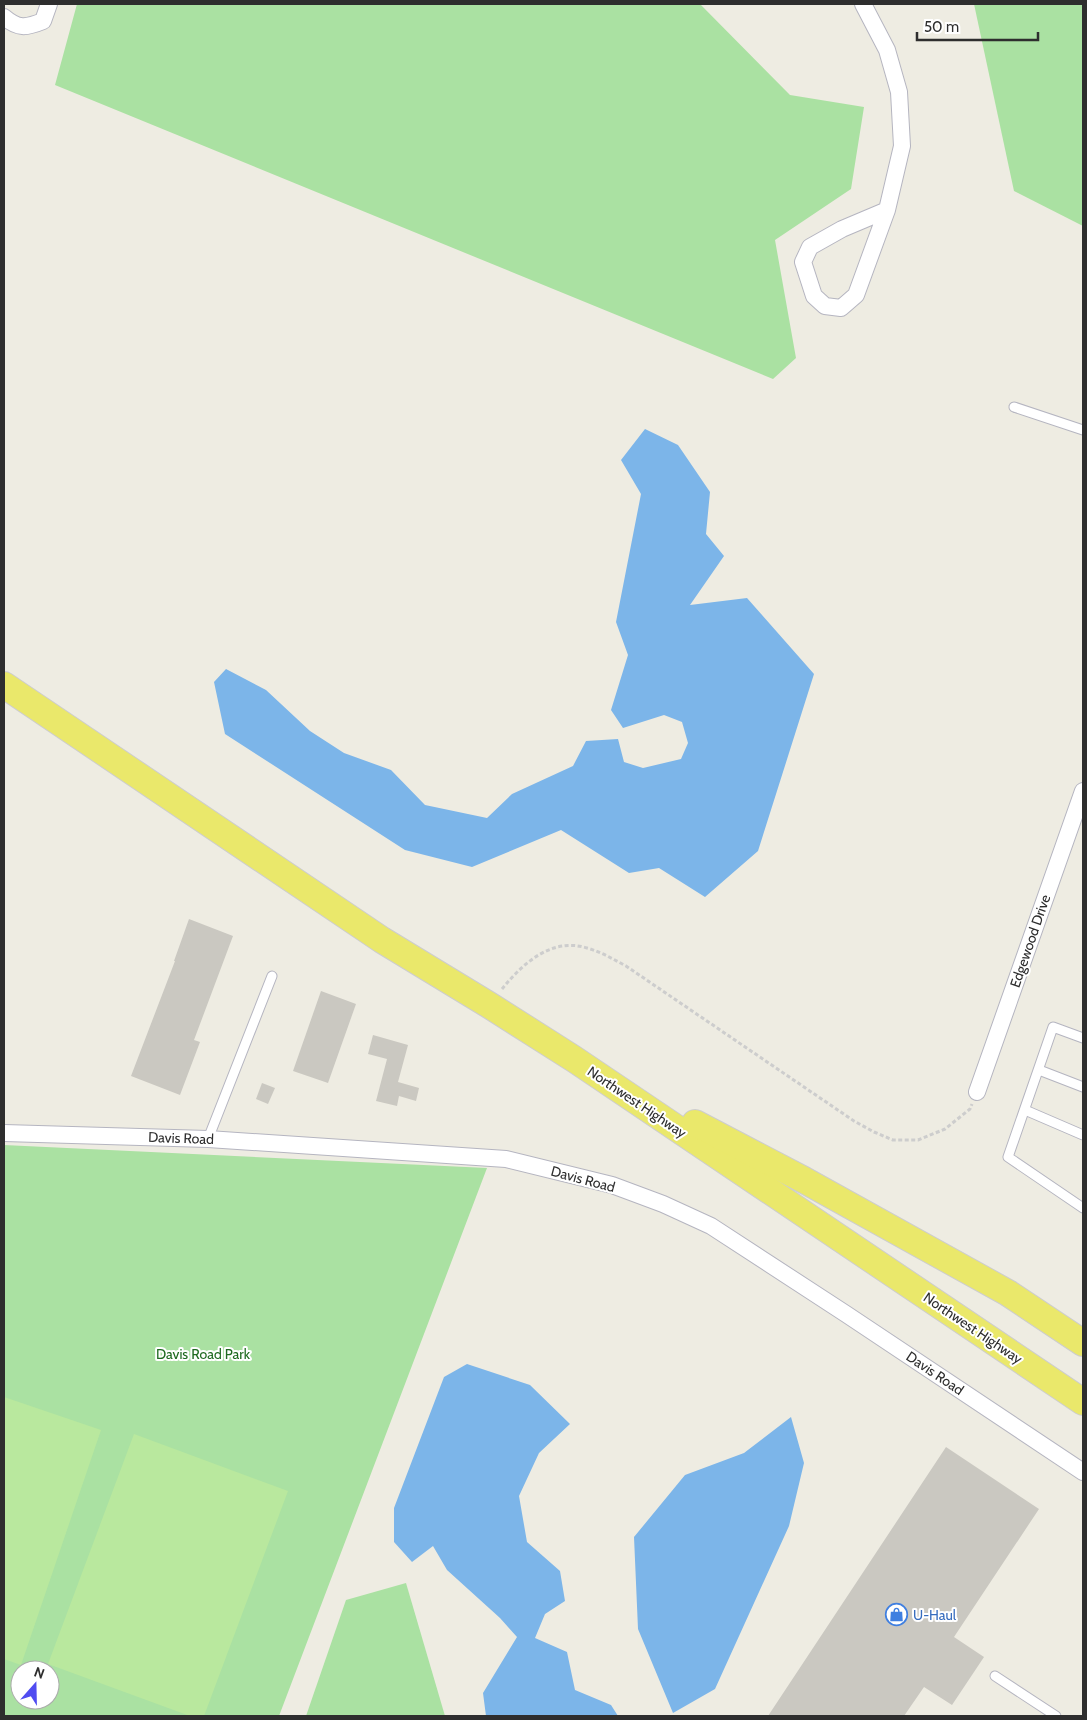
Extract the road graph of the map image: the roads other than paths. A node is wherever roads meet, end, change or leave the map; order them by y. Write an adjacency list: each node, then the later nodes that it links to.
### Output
1 (49, 4): 3 (street)
2 (863, 4): 4 (street)
3 (4, 17)
4 (887, 210): 4 (street)
5 (1014, 407): 6 (lane)
6 (1083, 430)
7 (4, 685): 11 (main road)
8 (1083, 791): 14 (street, Edgewood Drive)
9 (272, 976): 18 (lane)
10 (1083, 1038): 12 (lane)
11 (574, 1060): 20 (main road, Northwest Highway); 21 (main road, Northwest Highway)
12 (1038, 1070): 13 (lane); 15 (lane)
13 (1083, 1087)
14 (977, 1092)
15 (1025, 1110): 17 (lane); 19 (lane)
16 (4, 1133): 18 (street, Davis Road)
17 (1083, 1135)
18 (208, 1139): 22 (street, Davis Road)
19 (1083, 1208)
20 (1083, 1343)
21 (1083, 1402)
22 (1083, 1472)
23 (995, 1676): 24 (lane)
24 (1056, 1716)

